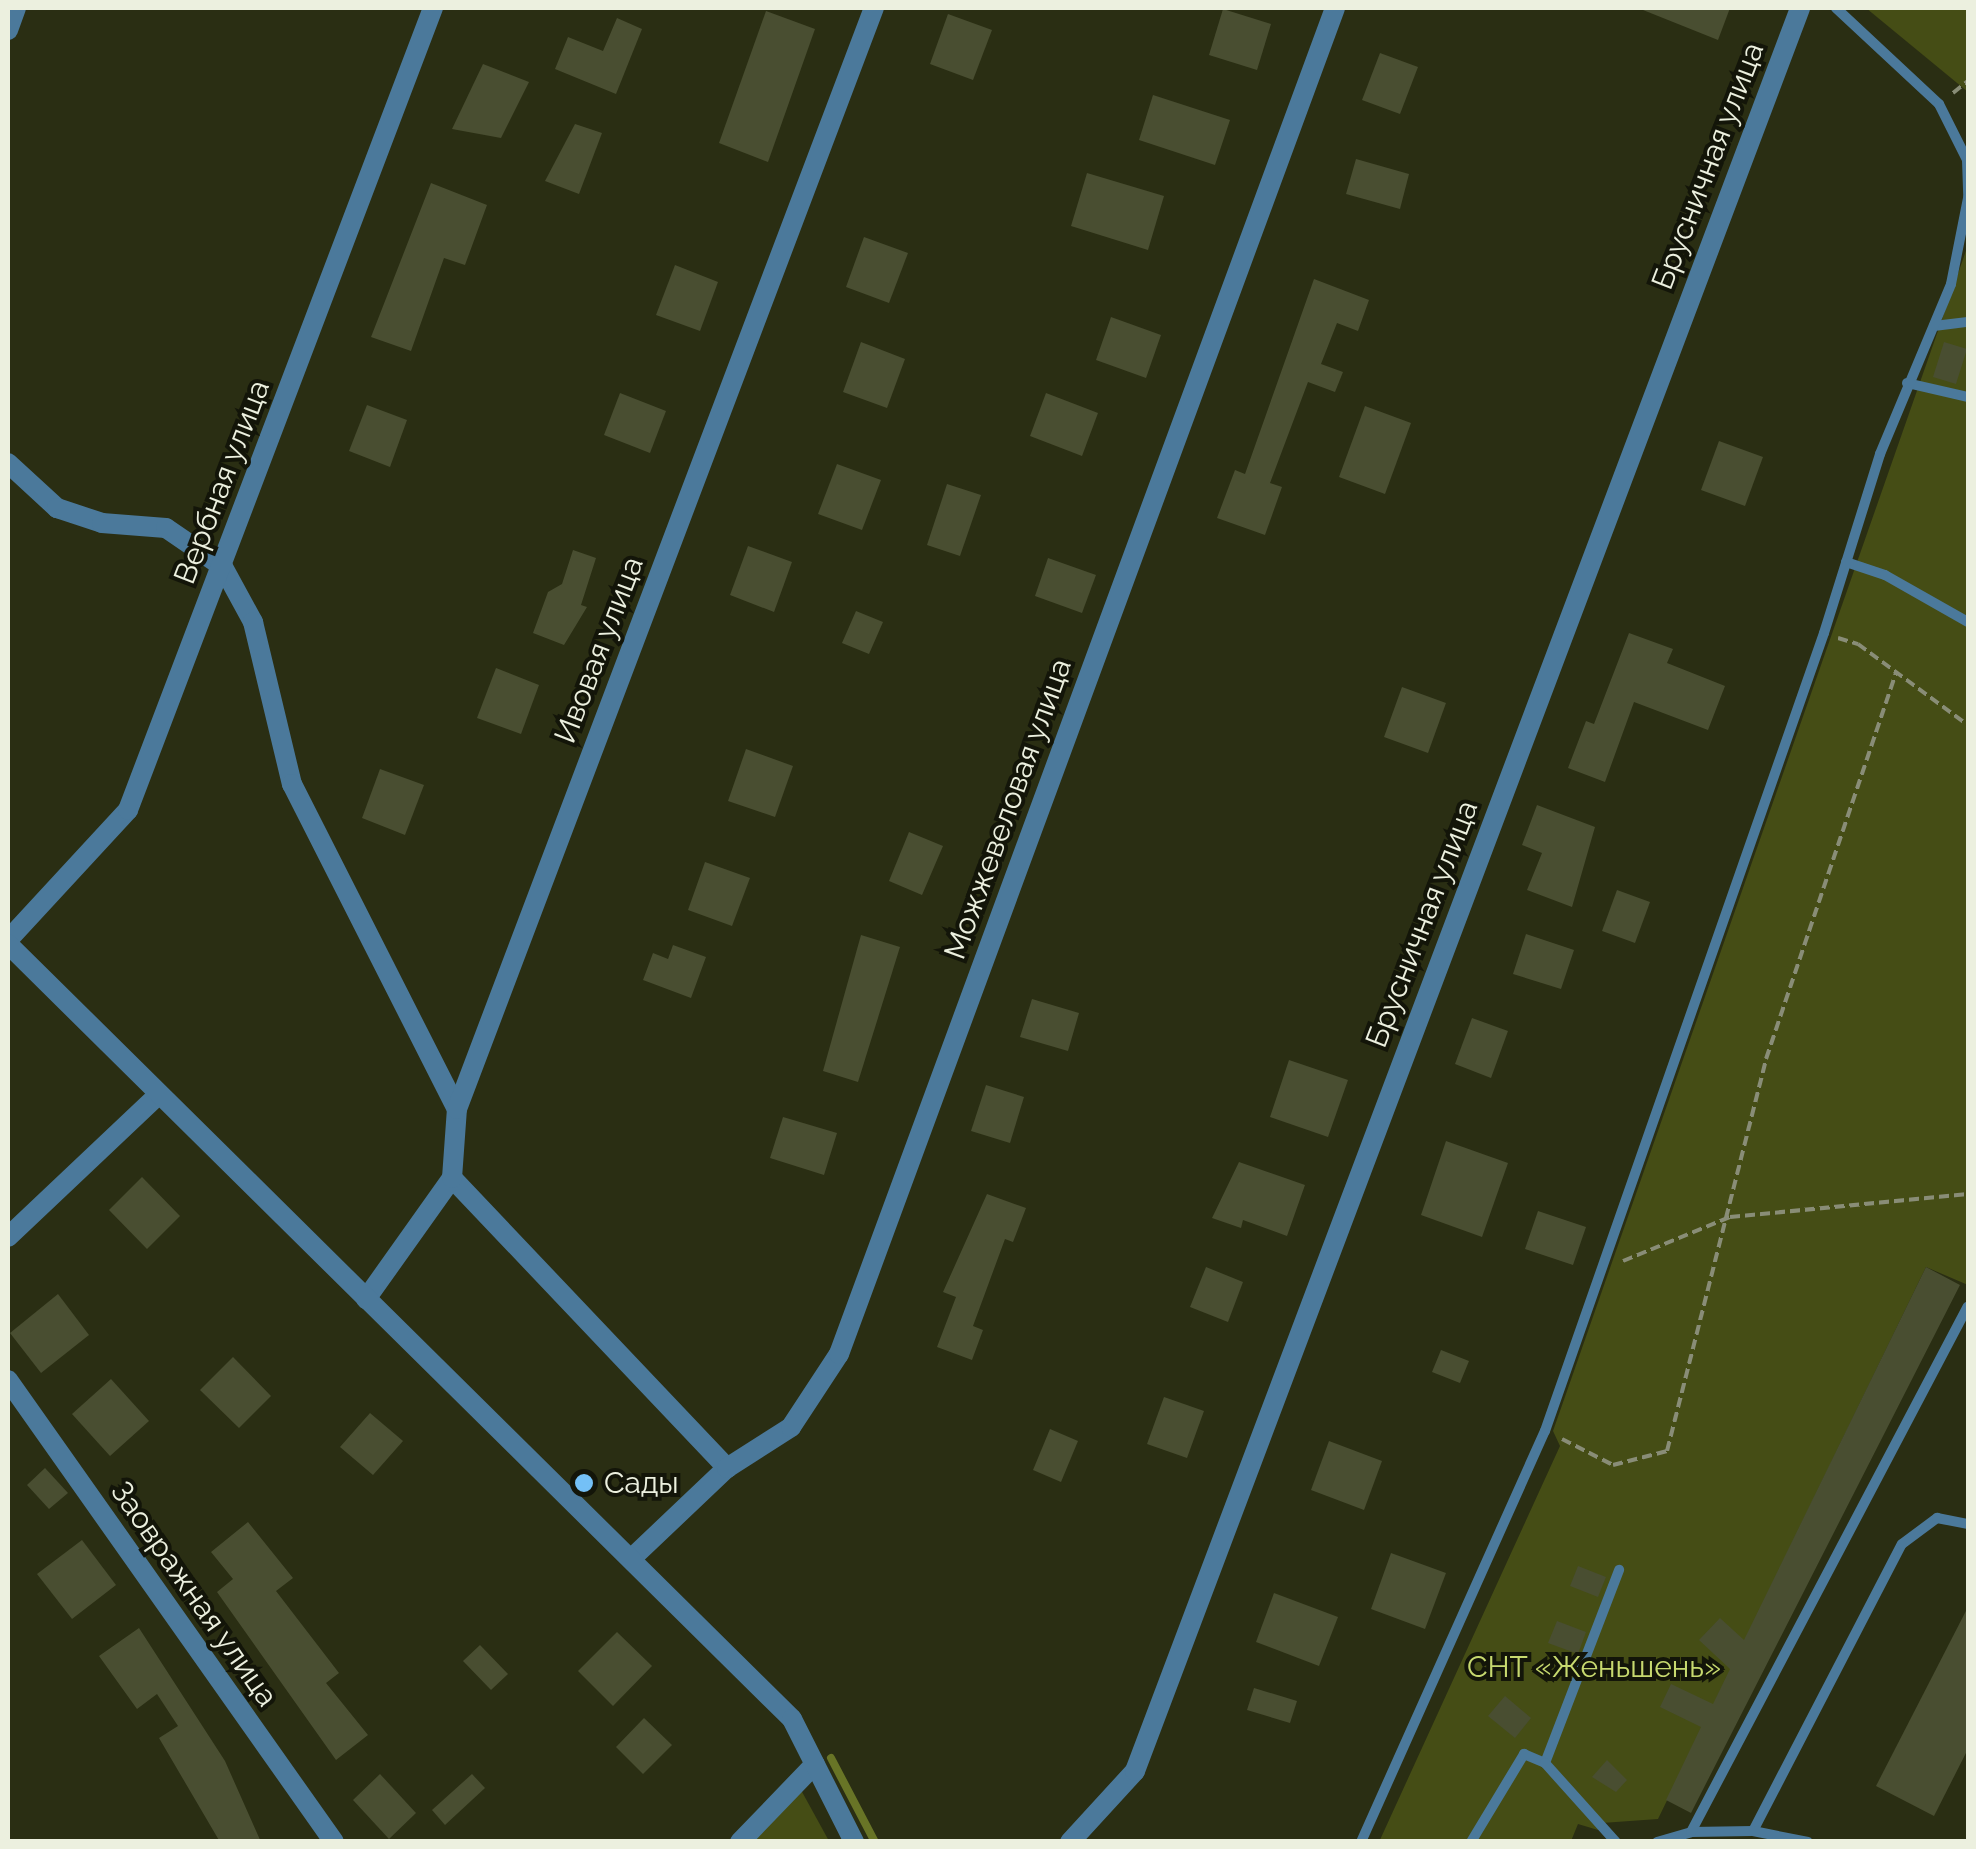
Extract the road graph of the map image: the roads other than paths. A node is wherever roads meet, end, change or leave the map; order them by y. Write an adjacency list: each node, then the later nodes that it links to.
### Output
1 (16, 8): 7 (street)
2 (432, 8): 15 (street, Вербная улица)
3 (874, 8): 19 (street, Ивовая улица)
4 (1335, 8): 25 (street, Можжевеловая улица)
5 (1800, 8): 36 (street, Брусничная улица)
6 (1836, 8): 8 (lane)
7 (8, 30)
8 (1968, 197): 10 (lane)
9 (1968, 322): 10 (lane)
10 (1934, 326): 11 (lane)
11 (1907, 383): 12 (lane); 14 (lane)
12 (1968, 397)
13 (8, 463): 15 (street)
14 (1846, 562): 16 (lane); 37 (lane)
15 (223, 567): 17 (street, Вербная улица); 19 (street)
16 (1968, 622)
17 (8, 942): 18 (street)
18 (158, 1095): 21 (street); 22 (street)
19 (457, 1110): 20 (street, Ивовая улица)
20 (452, 1178): 22 (street); 25 (street)
21 (8, 1237)
22 (366, 1300): 27 (street)
23 (1968, 1306): 32 (lane)
24 (8, 1380): 33 (street, Заовражная улица)
25 (727, 1468): 27 (street, Можжевеловая улица)
26 (1968, 1524): 31 (lane)
27 (632, 1558): 30 (street)
28 (1619, 1570): 29 (lane)
29 (1545, 1763): 38 (lane); 39 (lane)
30 (815, 1764): 34 (street); 35 (street)
31 (1753, 1831): 32 (lane); 41 (lane)
32 (1690, 1832): 40 (lane)
33 (334, 1842)
34 (740, 1842)
35 (854, 1842)
36 (1070, 1842)
37 (1361, 1842)
38 (1470, 1842)
39 (1616, 1842)
40 (1658, 1842)
41 (1808, 1842)

